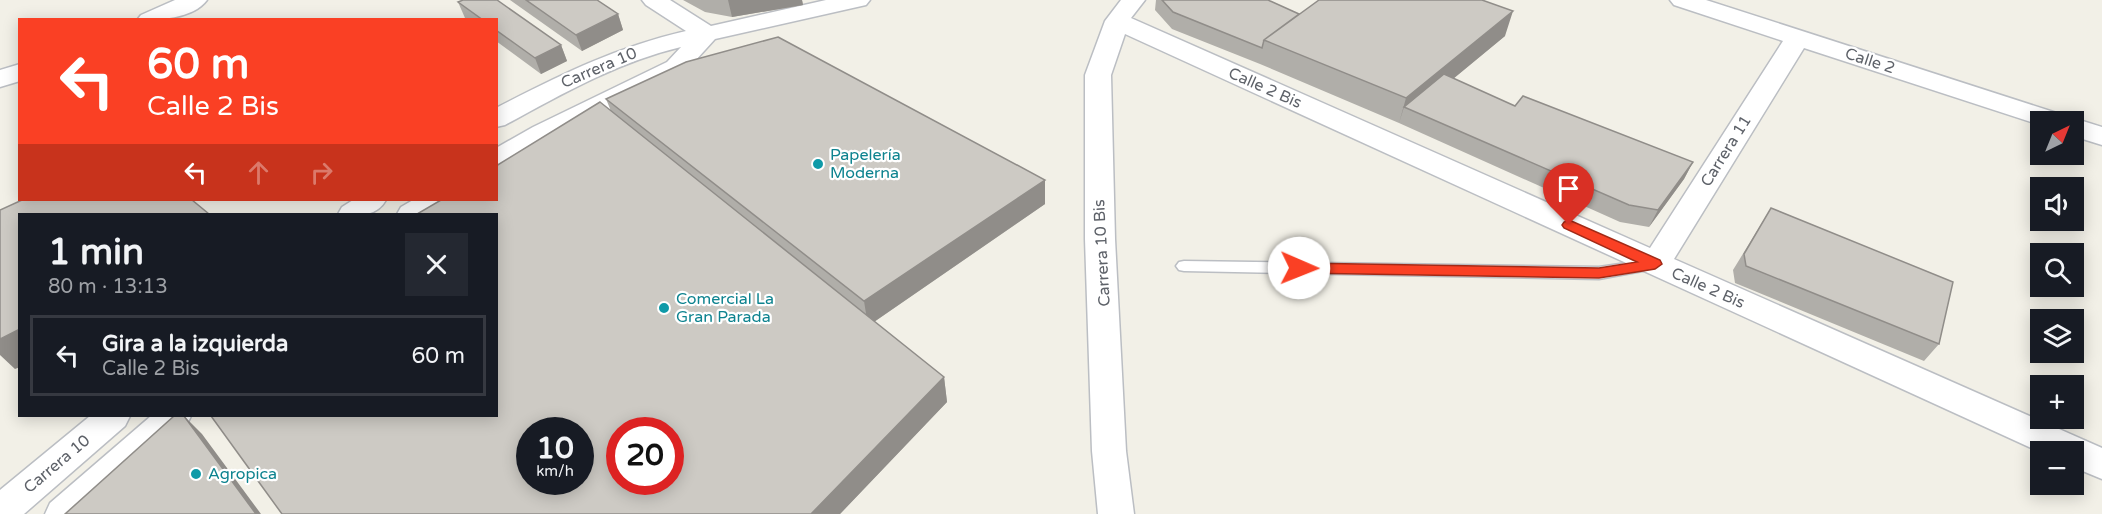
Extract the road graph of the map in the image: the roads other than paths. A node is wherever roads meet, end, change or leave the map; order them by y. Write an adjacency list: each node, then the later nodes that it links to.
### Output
1 (195, 0): 6 (street)
2 (654, 0): 7 (street)
3 (858, 0): 7 (street, Carrera 10)
4 (1682, 0): 8 (street, Calle 2)
5 (1125, 11): 21 (street, Calle 2 Bis); 28 (street, Carrera 10 Bis)
6 (154, 18)
7 (707, 34): 12 (street, Carrera 10); 14 (street, Carrera 10)
8 (1798, 37): 11 (street, Calle 2); 21 (street, Carrera 11)
9 (18, 73): 10 (street)
10 (0, 79)
11 (2030, 113)
12 (505, 114): 14 (street)
13 (2084, 130): 15 (street)
14 (542, 133): 16 (street, Carrera 10)
15 (2102, 136)
16 (498, 160)
17 (371, 201): 19 (street)
18 (431, 201): 20 (street)
19 (353, 213)
20 (413, 213)
21 (1655, 264): 22 (lane); 25 (street, Calle 2 Bis)
22 (1184, 266)
23 (112, 417): 26 (street, Carrera 10)
24 (173, 417): 27 (street)
25 (2102, 464)
26 (0, 512)
27 (63, 514)
28 (1116, 514)

